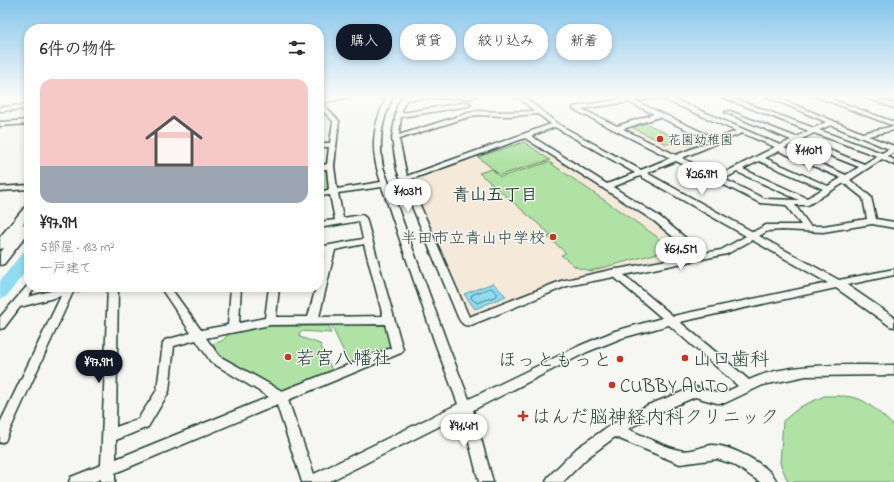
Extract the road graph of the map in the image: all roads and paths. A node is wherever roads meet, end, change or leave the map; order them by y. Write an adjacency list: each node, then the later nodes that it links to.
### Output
1 (334, 118): 29 (street)
2 (380, 118): 44 (street)
3 (398, 118): 25 (street)
4 (457, 118): 25 (street)
5 (548, 118): 18 (street)
6 (595, 118): 20 (street)
7 (648, 118): 20 (street)
8 (666, 118): 27 (street)
9 (744, 118): 26 (street)
10 (782, 118): 21 (street)
11 (823, 118): 15 (street)
12 (879, 118): 17 (street)
13 (714, 119): 22 (street)
14 (24, 122): 16 (street)
15 (831, 122): 21 (street); 23 (street)
16 (0, 124)
17 (894, 124)
18 (556, 125): 24 (street); 40 (street)
19 (894, 128): 23 (street)
20 (616, 129): 34 (street)
21 (814, 130): 26 (street); 32 (street)
22 (741, 131): 27 (street); 30 (street)
23 (862, 135): 31 (street)
24 (526, 136): 41 (street); 46 (street)
25 (395, 138): 41 (street)
26 (796, 139): 30 (street); 38 (street)
27 (717, 141): 34 (street)
28 (324, 145): 29 (street)
29 (333, 145): 36 (street)
30 (779, 148): 33 (street); 43 (street)
31 (894, 149): 32 (street)
32 (882, 156): 35 (street); 38 (street)
33 (759, 158): 39 (street); 48 (street)
34 (676, 159): 40 (street); 42 (street)
35 (894, 163)
36 (330, 166): 37 (street); 49 (street)
37 (324, 167)
38 (865, 167): 43 (street)
39 (737, 169): 42 (street); 51 (street)
40 (643, 173): 46 (street); 60 (street)
41 (405, 179): 67 (street)
42 (717, 179): 52 (street)
43 (846, 179): 48 (street); 54 (street)
44 (385, 184): 49 (street); 91 (street)
45 (24, 187): 47 (street)
46 (607, 188): 65 (street)
47 (0, 189)
48 (829, 190): 51 (street)
49 (334, 192): 50 (street); 55 (street)
50 (324, 193)
51 (807, 202): 52 (street)
52 (789, 203): 58 (street)
53 (24, 215): 62 (main road)
54 (872, 221): 57 (street); 58 (street)
55 (340, 222): 56 (street); 61 (street)
56 (324, 224)
57 (894, 225)
58 (808, 228): 60 (street)
59 (24, 230): 66 (main road)
60 (752, 235): 65 (street); 70 (street)
61 (368, 241): 63 (street); 80 (street)
62 (0, 246)
63 (331, 248): 64 (street); 69 (street)
64 (324, 249)
65 (702, 256): 67 (street)
66 (0, 261)
67 (615, 272): 81 (street)
68 (894, 272): 70 (street)
69 (324, 275)
70 (838, 284): 81 (street); 84 (street)
71 (27, 292): 79 (street)
72 (60, 292): 79 (street)
73 (72, 292): 94 (street)
74 (113, 292): 93 (street)
75 (168, 292): 87 (street)
76 (236, 292): 86 (street)
77 (273, 292): 83 (street)
78 (320, 292): 82 (street)
79 (18, 304): 85 (street)
80 (389, 320): 82 (street); 90 (street)
81 (671, 320): 89 (street); 91 (street)
82 (312, 321): 83 (street)
83 (270, 322): 86 (street)
84 (894, 323)
85 (0, 326)
86 (233, 328): 87 (street)
87 (198, 335): 90 (street); 93 (street)
88 (893, 371): 89 (street)
89 (747, 386): 92 (street)
90 (281, 397): 95 (street); 97 (street)
91 (465, 407): 98 (street); 99 (street)
92 (614, 430): 100 (street); 101 (street)
93 (110, 436): 95 (street)
94 (0, 437)
95 (108, 476): 96 (street)
96 (76, 482)
97 (309, 482)
98 (313, 482)
99 (486, 482)
100 (553, 482)
101 (770, 482)

